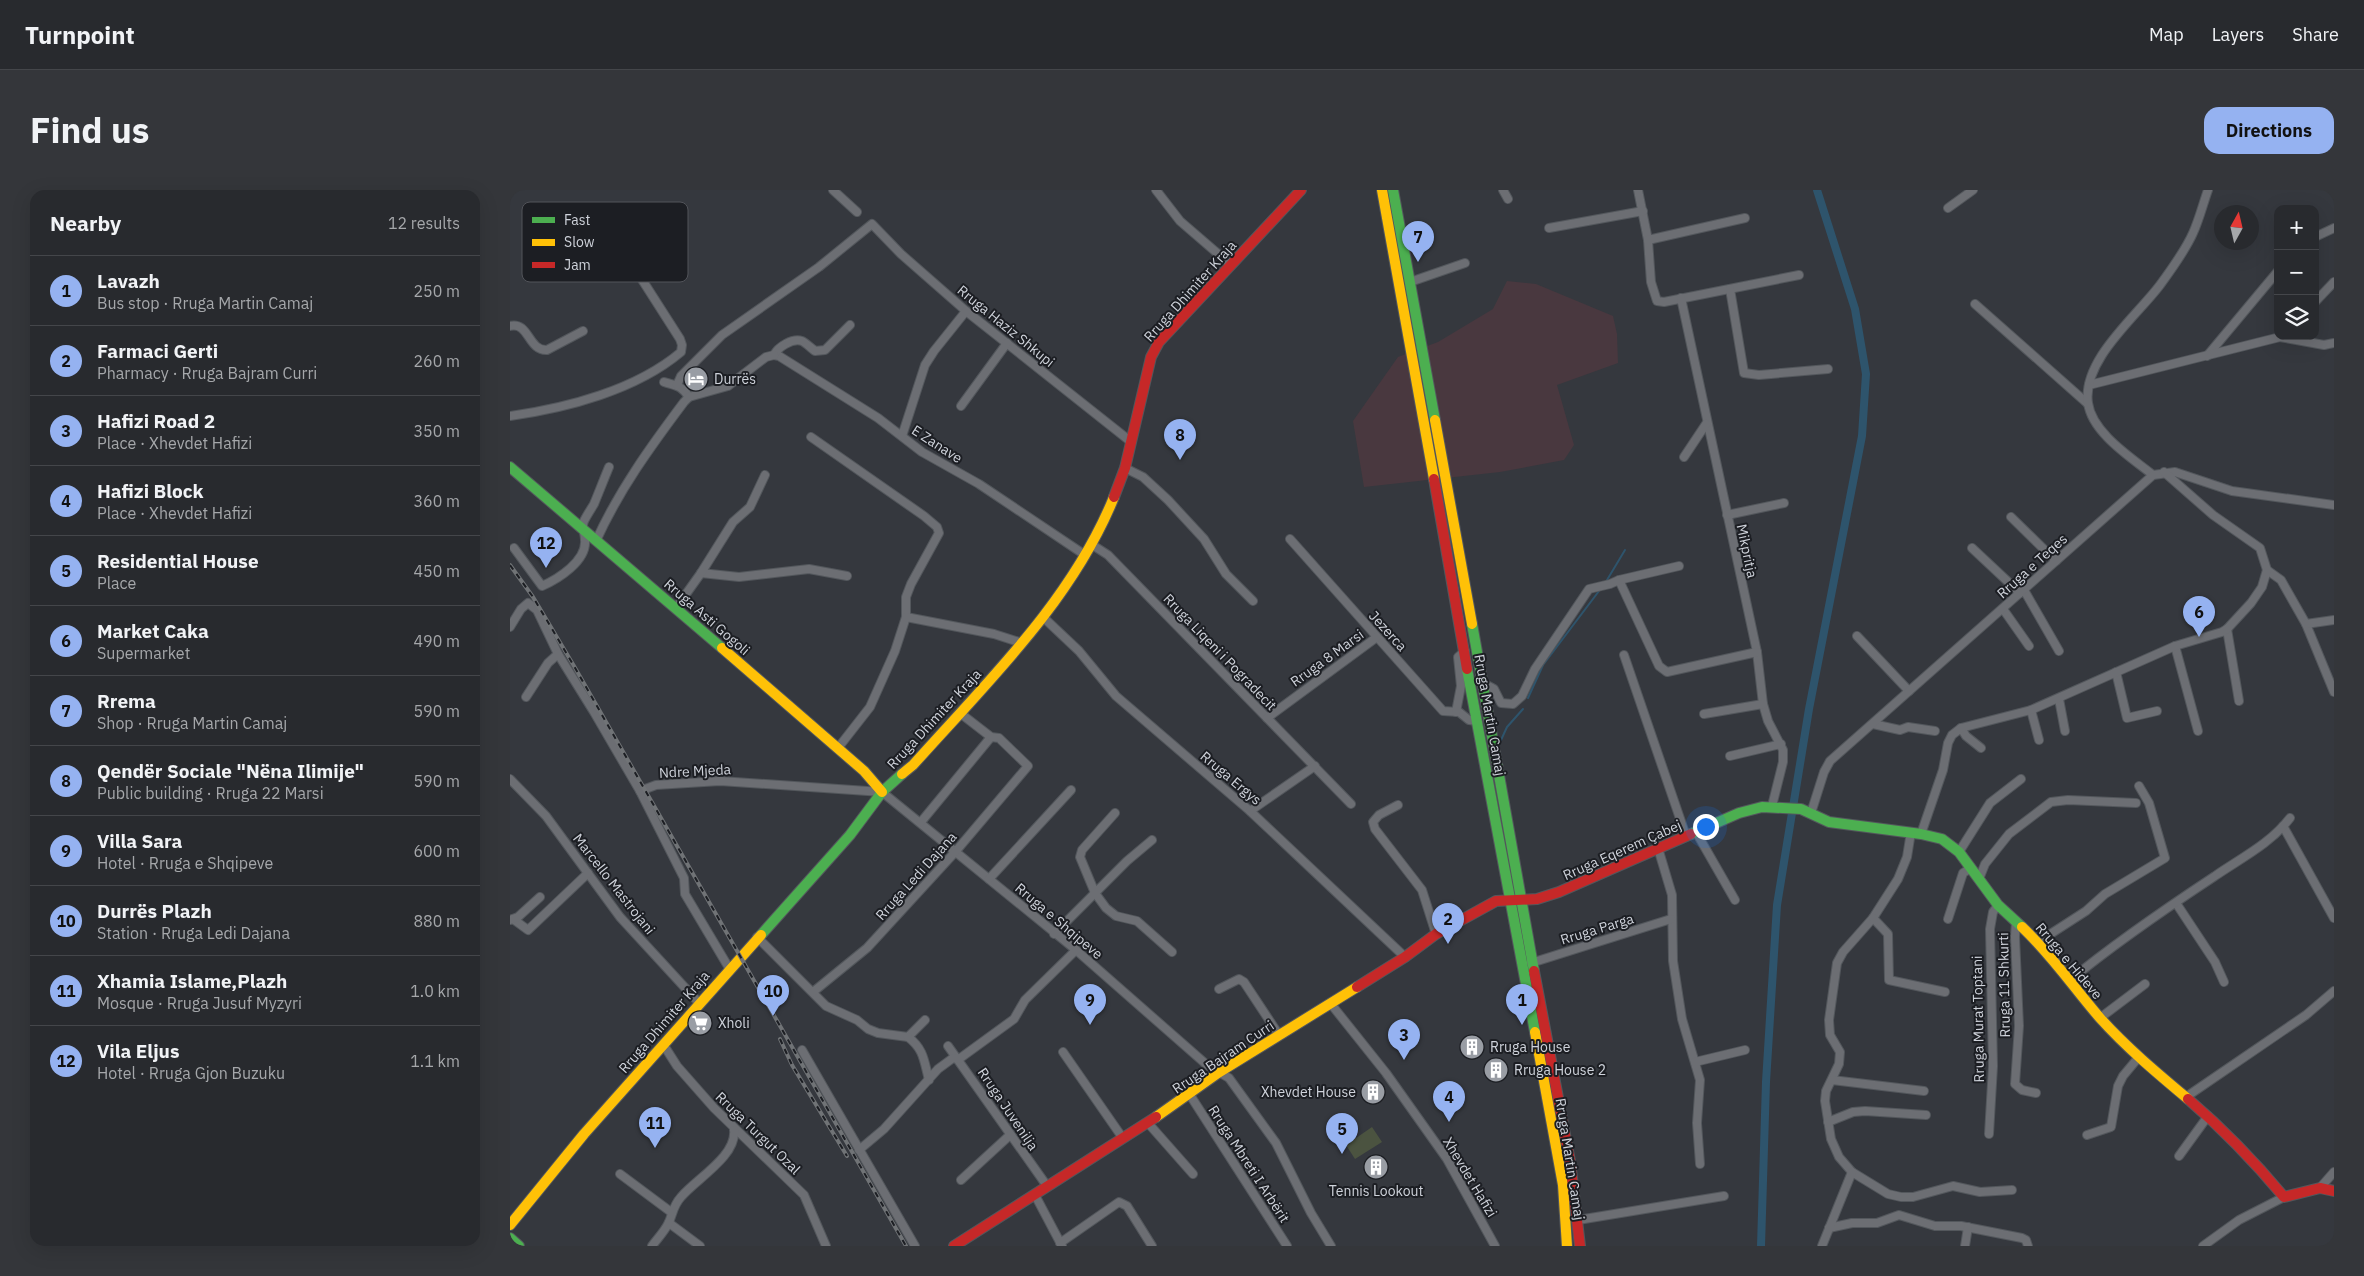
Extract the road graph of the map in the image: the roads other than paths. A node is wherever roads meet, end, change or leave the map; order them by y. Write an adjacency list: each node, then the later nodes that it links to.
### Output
1 (833, 190): 13 (street)
2 (1156, 190): 20 (street)
3 (1301, 190): 20 (main road, Rruga Dhimiter Kraja)
4 (1382, 190): 91 (main road, Rruga Martin Camaj)
5 (1393, 190): 24 (main road, Rruga Martin Camaj)
6 (1503, 190): 10 (street)
7 (1638, 190): 12 (street)
8 (1973, 190): 11 (street)
9 (2208, 190): 43 (street)
10 (1508, 199)
11 (1948, 208)
12 (1643, 210): 15 (street); 18 (street)
13 (857, 212)
14 (1745, 218): 18 (street)
15 (1549, 228)
16 (2334, 228): 17 (street)
17 (2319, 235)
18 (1648, 240): 27 (street)
19 (1465, 263): 24 (street)
20 (1231, 265): 51 (main road, Rruga Dhimiter Kraja)
21 (1799, 275): 26 (street)
22 (2274, 276): 39 (street)
23 (644, 282): 47 (street)
24 (1410, 282): 97 (main road, Rruga Martin Camaj)
25 (2334, 282): 28 (street)
26 (1730, 290): 27 (street); 40 (street)
27 (1680, 298): 48 (street, Mikpritja)
28 (2319, 298)
29 (1976, 304): 45 (street)
30 (966, 311): 36 (street, Rruga Haziz Shkupi); 42 (street, Rruga Haziz Shkupi); 49 (street)
31 (850, 325): 38 (street)
32 (510, 326): 33 (street)
33 (583, 331)
34 (2274, 340): 39 (street)
35 (2300, 340): 37 (street)
36 (1006, 343): 46 (street); 51 (street, Rruga Haziz Shkupi)
37 (2334, 343)
38 (774, 355): 44 (street); 49 (street, E Zanave)
39 (2207, 356): 43 (street)
40 (1828, 369)
41 (664, 382): 42 (street)
42 (677, 384): 44 (street)
43 (2088, 385): 45 (street)
44 (689, 396): 65 (street)
45 (2088, 404): 58 (street)
46 (961, 406)
47 (510, 416)
48 (1706, 424): 52 (street); 61 (street, Mikpritja)
49 (902, 436): 69 (street, E Zanave)
50 (811, 437): 80 (street)
51 (1130, 441): 55 (main road, Rruga Dhimiter Kraja)
52 (1684, 457)
53 (510, 467): 63 (main road, Rruga Asti Gogoli)
54 (609, 467): 63 (street)
55 (1125, 468): 66 (main road, Rruga Dhimiter Kraja); 77 (street)
56 (2164, 472): 58 (street, Rruga e Teqes); 60 (street, Rruga e Teqes); 72 (street)
57 (766, 475): 73 (street)
58 (2153, 475): 70 (street, Rruga e Teqes)
59 (1784, 503): 61 (street)
60 (2334, 505)
61 (1727, 515): 93 (street, Mikpritja)
62 (2012, 517): 70 (street)
63 (582, 528): 65 (main road, Rruga Asti Gogoli); 67 (street)
64 (1290, 539): 87 (street, Jezerca)
65 (596, 541): 78 (main road, Rruga Asti Gogoli)
66 (1091, 544): 69 (main road, Rruga Dhimiter Kraja); 109 (street, Rruga Liqeni i Pogradecit)
67 (514, 548)
68 (1972, 548): 76 (street)
69 (1085, 555): 81 (main road, Rruga Dhimiter Kraja)
70 (2056, 561): 76 (street, Rruga e Teqes)
71 (1679, 566): 75 (street)
72 (2267, 570): 83 (street); 85 (street)
73 (701, 573): 74 (street); 78 (street)
74 (847, 576)
75 (1619, 580): 93 (street); 97 (street)
76 (2022, 591): 79 (street, Rruga e Teqes); 92 (street)
77 (1254, 601)
78 (676, 608): 119 (main road, Rruga Asti Gogoli)
79 (2003, 609): 89 (street); 98 (street, Rruga e Teqes)
80 (906, 617): 88 (street); 119 (street)
81 (1043, 617): 88 (main road, Rruga Dhimiter Kraja); 133 (street, Rruga Ergys)
82 (2334, 620): 83 (street)
83 (2306, 624): 99 (street)
84 (510, 627): 94 (street)
85 (2227, 629): 90 (street); 102 (street)
86 (1857, 636): 98 (street)
87 (1377, 637): 106 (street, Jezerca); 109 (street, Rruga 8 Marsi)
88 (1022, 643): 107 (main road, Rruga Dhimiter Kraja)
89 (2029, 646)
90 (2175, 646): 96 (street); 115 (street)
91 (1465, 651): 106 (street); 110 (main road, Rruga Martin Camaj)
92 (2059, 651)
93 (1757, 652): 103 (street, Mikpritja)
94 (558, 654): 100 (street); 127 (street)
95 (1624, 655): 141 (street)
96 (2116, 672): 101 (street); 105 (street)
97 (1482, 683): 153 (main road, Rruga Martin Camaj)
98 (1910, 691): 111 (street, Rruga e Teqes)
99 (2334, 692)
100 (526, 697)
101 (2058, 699): 104 (street); 114 (street)
102 (2239, 701)
103 (1763, 704): 108 (street); 118 (street, Mikpritja)
104 (2031, 710): 112 (street); 117 (street)
105 (2157, 711)
106 (1456, 712): 110 (street, Jezerca)
107 (960, 713): 116 (street); 128 (main road, Rruga Dhimiter Kraja)
108 (1704, 714)
109 (1267, 718): 122 (street, Rruga Liqeni i Pogradecit)
110 (1477, 721): 152 (main road, Rruga Martin Camaj)
111 (1873, 724): 113 (street); 134 (street, Rruga e Teqes)
112 (1961, 728): 120 (street); 140 (street)
113 (1935, 731)
114 (2065, 731)
115 (2198, 731)
116 (990, 738): 137 (street); 144 (street, Rruga Ledi Dajana)
117 (2039, 740)
118 (1781, 744): 121 (street); 132 (street, Mikpritja)
119 (838, 748): 128 (main road, Rruga Asti Gogoli)
120 (1981, 748)
121 (1730, 756)
122 (1315, 766): 130 (street, Rruga Liqeni i Pogradecit); 133 (street)
123 (510, 779): 147 (street, Marcello Mastrojani)
124 (2021, 779): 145 (street)
125 (2139, 786): 166 (street)
126 (1071, 790): 148 (street)
127 (640, 791): 128 (street, Ndre Mjeda); 171 (street)
128 (882, 792): 137 (street, Rruga e Shqipeve); 165 (main road, Rruga Dhimiter Kraja)
129 (2136, 803): 149 (street)
130 (1351, 804)
131 (1398, 805): 164 (street)
132 (1777, 806): 134 (main road, Rruga Eqerem Çabej); 139 (main road, Rruga Eqerem Çabej)
133 (1250, 811): 169 (street, Rruga Ergys)
134 (1806, 811): 140 (main road, Rruga e Hideve)
135 (1115, 813): 150 (street)
136 (2290, 818): 138 (street)
137 (922, 822): 144 (street, Rruga e Shqipeve)
138 (2283, 826): 155 (street); 158 (street)
139 (1696, 832): 141 (main road, Rruga Eqerem Çabej); 154 (street)
140 (1916, 833): 145 (main road, Rruga e Hideve); 157 (street)
141 (1686, 836): 143 (main road, Rruga Eqerem Çabej)
142 (1152, 840): 150 (street)
143 (1658, 848): 153 (main road, Rruga Eqerem Çabej); 160 (street)
144 (956, 851): 148 (street, Rruga e Shqipeve); 177 (street, Rruga Ledi Dajana)
145 (1959, 852): 146 (main road, Rruga e Hideve)
146 (1971, 868): 149 (main road, Rruga e Hideve); 161 (street)
147 (588, 873): 159 (street); 179 (street, Marcello Mastrojani)
148 (989, 879): 163 (street, Rruga e Shqipeve)
149 (1979, 879): 156 (main road, Rruga e Hideve)
150 (1095, 894): 163 (street); 168 (street)
151 (540, 897): 159 (street)
152 (1509, 899): 153 (main road, Rruga Eqerem Çabej); 164 (main road, Rruga Bajram Curri); 242 (main road, Rruga Martin Camaj)
153 (1522, 900): 170 (main road, Rruga Martin Camaj)
154 (1735, 900)
155 (2176, 903): 172 (street); 173 (street)
156 (1998, 905): 162 (main road, Rruga e Hideve); 205 (street, Rruga Murat Toptani)
157 (1873, 918): 178 (street); 195 (street)
158 (2334, 918)
159 (512, 919)
160 (1671, 919): 170 (street, Rruga Parga); 192 (street)
161 (1948, 919)
162 (2016, 921): 166 (main road, Rruga e Hideve); 197 (street, Rruga 11 Shkurti)
163 (1054, 934): 167 (street, Rruga e Shqipeve)
164 (1436, 934): 169 (main road, Rruga Bajram Curri)
165 (757, 937): 171 (main road, Rruga Dhimiter Kraja); 177 (street)
166 (2038, 942): 172 (main road, Rruga e Hideve)
167 (1076, 950): 191 (street); 193 (street, Rruga e Shqipeve)
168 (1172, 952)
169 (1405, 957): 180 (main road, Rruga Bajram Curri)
170 (1532, 963): 225 (main road, Rruga Martin Camaj)
171 (730, 968): 179 (main road, Rruga Dhimiter Kraja)
172 (2069, 981): 181 (main road, Rruga e Hideve)
173 (2224, 982)
174 (2145, 984): 181 (street)
175 (1219, 989): 183 (street)
176 (2334, 991): 199 (street)
177 (813, 992): 184 (street)
178 (1945, 992)
179 (700, 1004): 185 (main road, Rruga Dhimiter Kraja)
180 (1331, 1004): 183 (main road, Rruga Bajram Curri); 241 (street, Xhevdet Hafizi)
181 (2100, 1018): 190 (main road, Rruga e Hideve)
182 (925, 1020): 184 (street)
183 (1279, 1035): 193 (main road, Rruga Bajram Curri)
184 (908, 1037): 194 (street)
185 (663, 1044): 204 (street, Rruga Turgut Ozal); 227 (main road, Rruga Dhimiter Kraja)
186 (948, 1046): 191 (street, Rruga Juvenilja)
187 (802, 1050): 209 (street)
188 (1745, 1050): 192 (street)
189 (1063, 1052): 208 (street)
190 (2138, 1058): 199 (main road, Rruga e Hideve); 207 (street)
191 (960, 1059): 194 (street); 206 (street, Rruga Juvenilja)
192 (1695, 1062): 211 (street)
193 (1218, 1073): 198 (main road, Rruga Bajram Curri); 240 (street, Rruga e Shqipeve)
194 (929, 1080): 209 (street)
195 (1832, 1080): 196 (street); 202 (street)
196 (1924, 1091)
197 (2036, 1093)
198 (1190, 1095): 203 (main road, Rruga Bajram Curri); 239 (street, Rruga Mbreti I Arbërit)
199 (2186, 1097): 201 (main road, Rruga e Hideve)
200 (1926, 1115): 202 (street)
201 (2208, 1116): 210 (street); 223 (main road, Rruga e Hideve)
202 (1828, 1122): 212 (street)
203 (1148, 1123): 208 (main road, Rruga Bajram Curri); 215 (street)
204 (734, 1130): 224 (street); 235 (street, Rruga Turgut Ozal)
205 (1989, 1134)
206 (1010, 1135): 216 (street); 217 (street, Rruga Juvenilja)
207 (2087, 1135)
208 (1122, 1137): 217 (main road, Rruga Bajram Curri)
209 (859, 1150): 236 (street)
210 (2179, 1156)
211 (1700, 1164)
212 (1852, 1172): 219 (street); 229 (street)
213 (2334, 1172): 218 (street)
214 (620, 1174): 224 (street)
215 (1193, 1174)
216 (961, 1180)
217 (1047, 1186): 221 (main road, Rruga Bajram Curri)
218 (2320, 1188): 220 (main road); 223 (main road)
219 (2012, 1190)
220 (2334, 1191)
221 (1035, 1195): 231 (street); 237 (main road, Rruga Bajram Curri)
222 (1724, 1196): 225 (street, Rruga Martin Camaj)
223 (2284, 1197): 247 (street)
224 (671, 1212): 226 (street)
225 (1578, 1220): 243 (main road, Rruga Martin Camaj)
226 (668, 1223): 233 (street); 234 (street)
227 (510, 1224)
228 (1968, 1227): 229 (street); 245 (street); 246 (street)
229 (1829, 1228): 244 (street)
230 (510, 1238): 232 (main road)
231 (1061, 1244): 238 (street)
232 (519, 1246)
233 (652, 1246)
234 (700, 1246)
235 (826, 1246)
236 (915, 1246)
237 (954, 1246)
238 (1152, 1246)
239 (1287, 1246)
240 (1331, 1246)
241 (1494, 1246)
242 (1567, 1246)
243 (1580, 1246)
244 (1822, 1246)
245 (1965, 1246)
246 (2028, 1246)
247 (2203, 1246)

